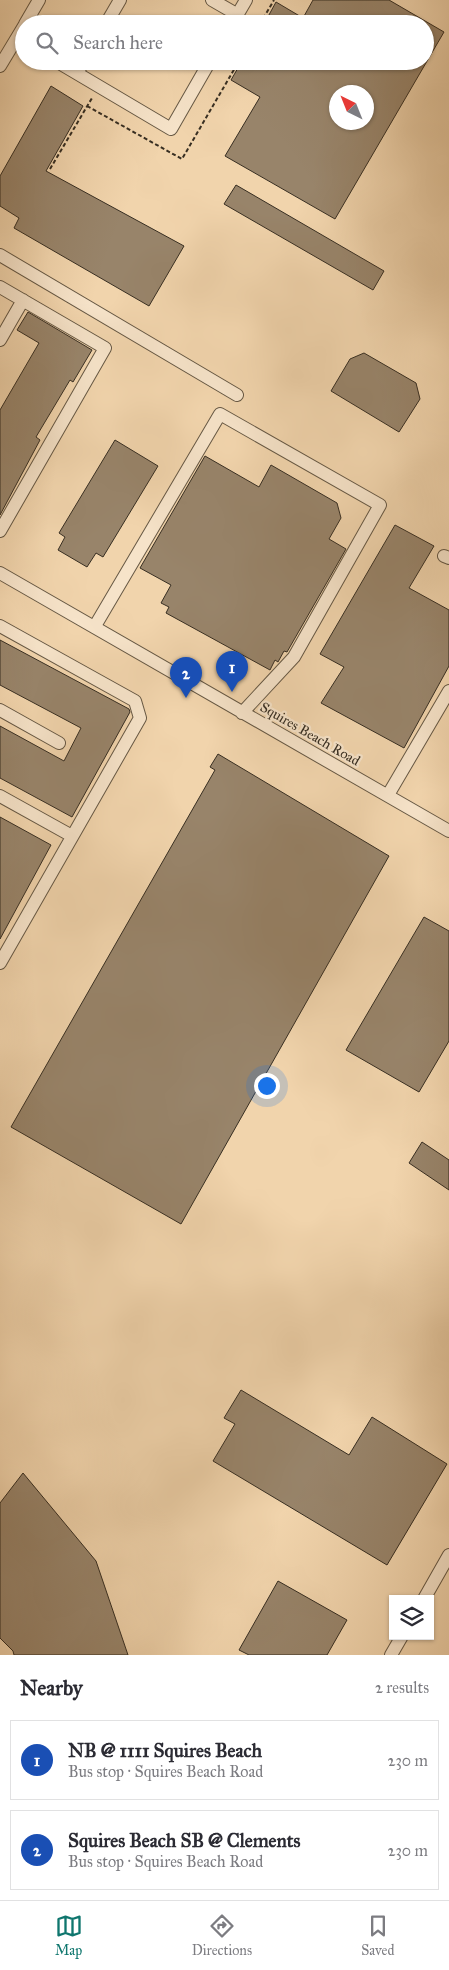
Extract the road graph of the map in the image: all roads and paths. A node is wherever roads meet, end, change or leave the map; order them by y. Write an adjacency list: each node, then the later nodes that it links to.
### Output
1 (39, 0): 6 (street)
2 (120, 0): 7 (street)
3 (212, 0): 8 (street)
4 (246, 0): 9 (street)
5 (274, 0): 10 (path)
6 (30, 15)
7 (111, 15)
8 (230, 15)
9 (237, 15)
10 (265, 15)
11 (15, 47): 12 (street)
12 (0, 66)
13 (71, 70): 16 (street)
14 (79, 70): 16 (street)
15 (205, 70): 17 (street)
16 (77, 74): 17 (street)
17 (99, 86): 18 (path)
18 (50, 169)
19 (0, 255): 23 (street)
20 (0, 287): 21 (street)
21 (23, 300): 22 (street); 24 (street)
22 (0, 340)
23 (237, 395)
24 (0, 530)
25 (0, 573): 27 (street, Squires Beach Road)
26 (0, 626): 35 (street)
27 (95, 626): 30 (street, Squires Beach Road); 30 (street)
28 (449, 691): 32 (street)
29 (0, 710): 31 (street)
30 (242, 712): 32 (street, Squires Beach Road)
31 (59, 743)
32 (388, 795): 34 (street, Squires Beach Road)
33 (0, 796): 35 (street)
34 (449, 831)
35 (72, 836): 36 (street)
36 (0, 963)
37 (449, 1555): 38 (street)
38 (426, 1595)
39 (400, 1640): 40 (street)
40 (391, 1655)

